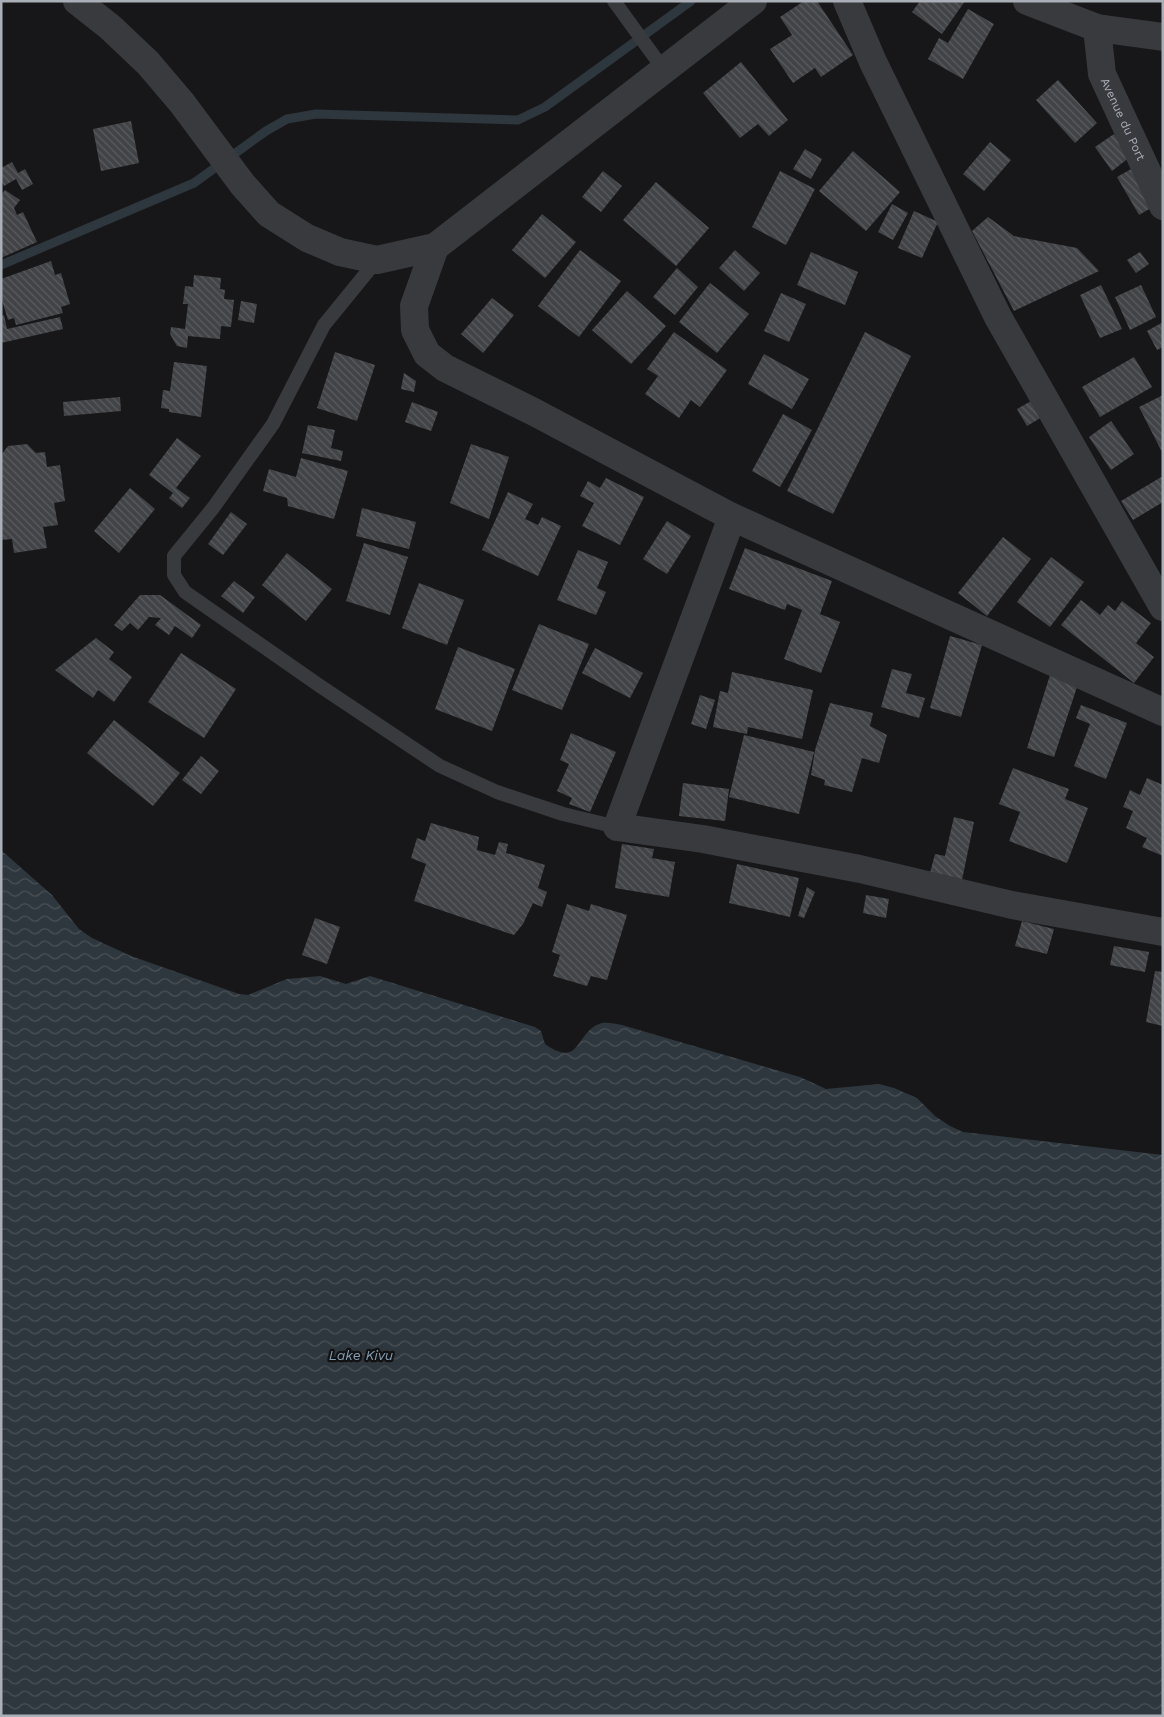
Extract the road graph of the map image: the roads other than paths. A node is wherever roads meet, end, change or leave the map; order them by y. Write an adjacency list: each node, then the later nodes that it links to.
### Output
1 (77, 1): 11 (street)
2 (614, 1): 8 (lane)
3 (753, 1): 8 (street)
4 (847, 1): 13 (street)
5 (1027, 1): 6 (street)
6 (1097, 28): 7 (street); 9 (street, Avenue du Port)
7 (1163, 37)
8 (664, 70): 10 (street)
9 (1163, 206)
10 (434, 247): 11 (street); 12 (street)
11 (377, 260): 15 (lane)
12 (732, 517): 14 (street); 15 (street)
13 (1163, 607)
14 (1163, 712)
15 (617, 827): 16 (street)
16 (1163, 932)

